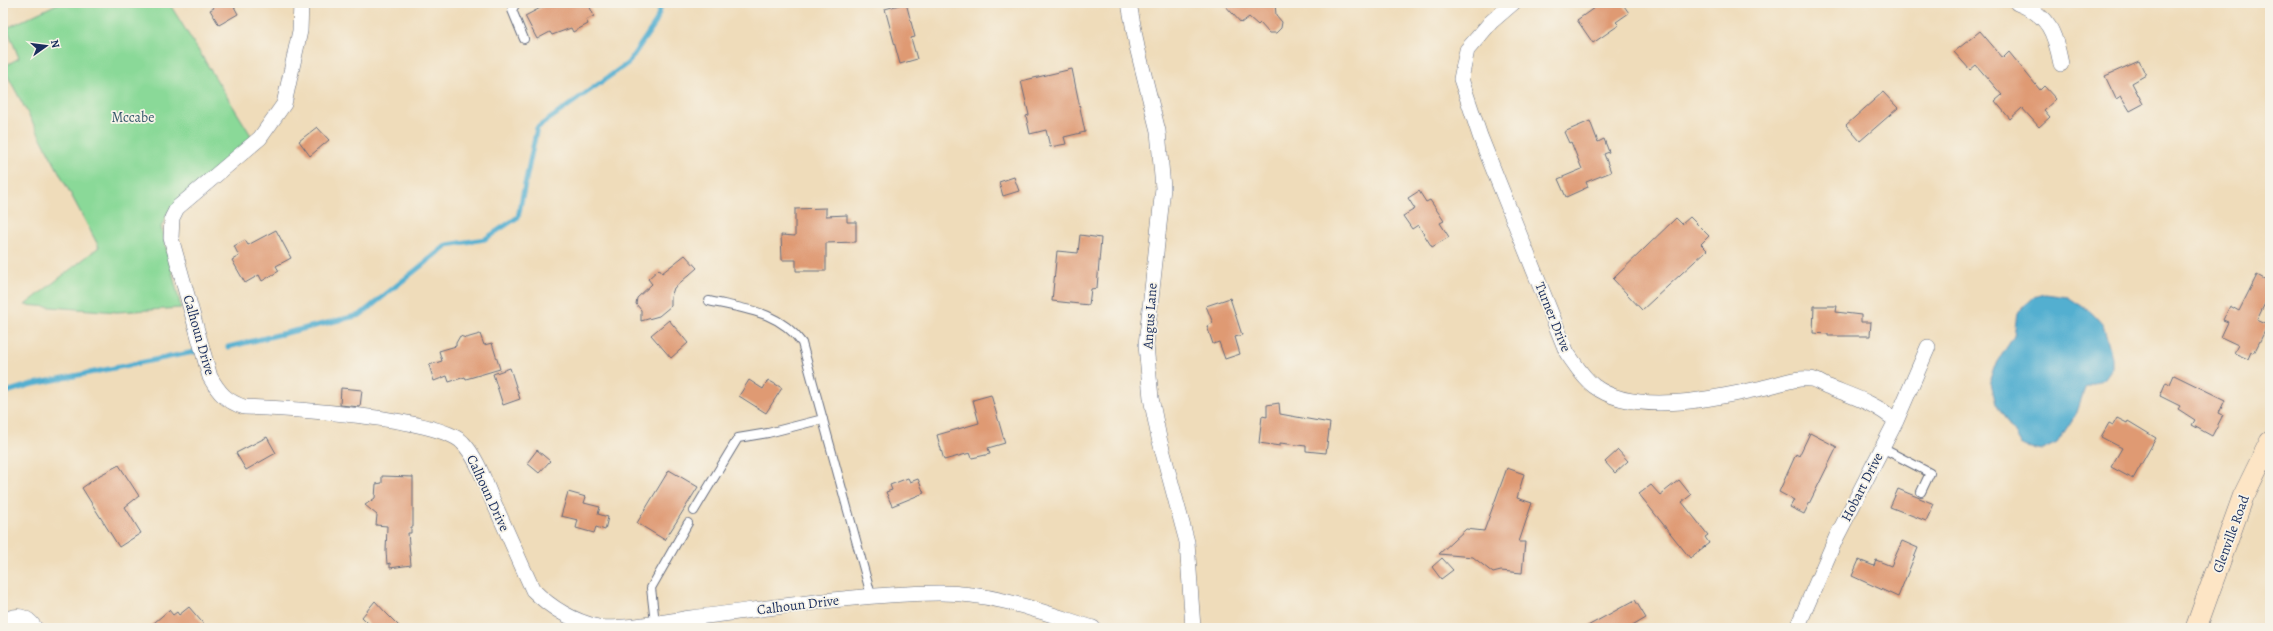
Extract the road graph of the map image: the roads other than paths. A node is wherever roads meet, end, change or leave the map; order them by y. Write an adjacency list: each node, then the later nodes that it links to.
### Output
1 (301, 3): 19 (street, Calhoun Drive)
2 (516, 3): 6 (lane)
3 (1129, 3): 22 (street, Angus Lane)
4 (1513, 3): 11 (street, Turner Drive)
5 (2017, 3): 7 (street)
6 (524, 38)
7 (2061, 64)
8 (709, 301): 10 (lane)
9 (1928, 347): 11 (street, Hobart Drive)
10 (824, 419): 15 (lane); 17 (lane)
11 (1896, 421): 13 (street, Hobart Drive)
12 (2270, 442): 24 (main road, Glenville Road)
13 (1882, 448): 14 (lane); 23 (street, Hobart Drive)
14 (1921, 492)
15 (694, 512)
16 (688, 523): 19 (lane)
17 (871, 595): 19 (street, Calhoun Drive); 21 (street, Calhoun Drive)
18 (3, 622): 20 (street)
19 (655, 623)
20 (35, 628)
21 (1093, 628)
22 (1193, 628)
23 (1797, 628)
24 (2196, 628)

